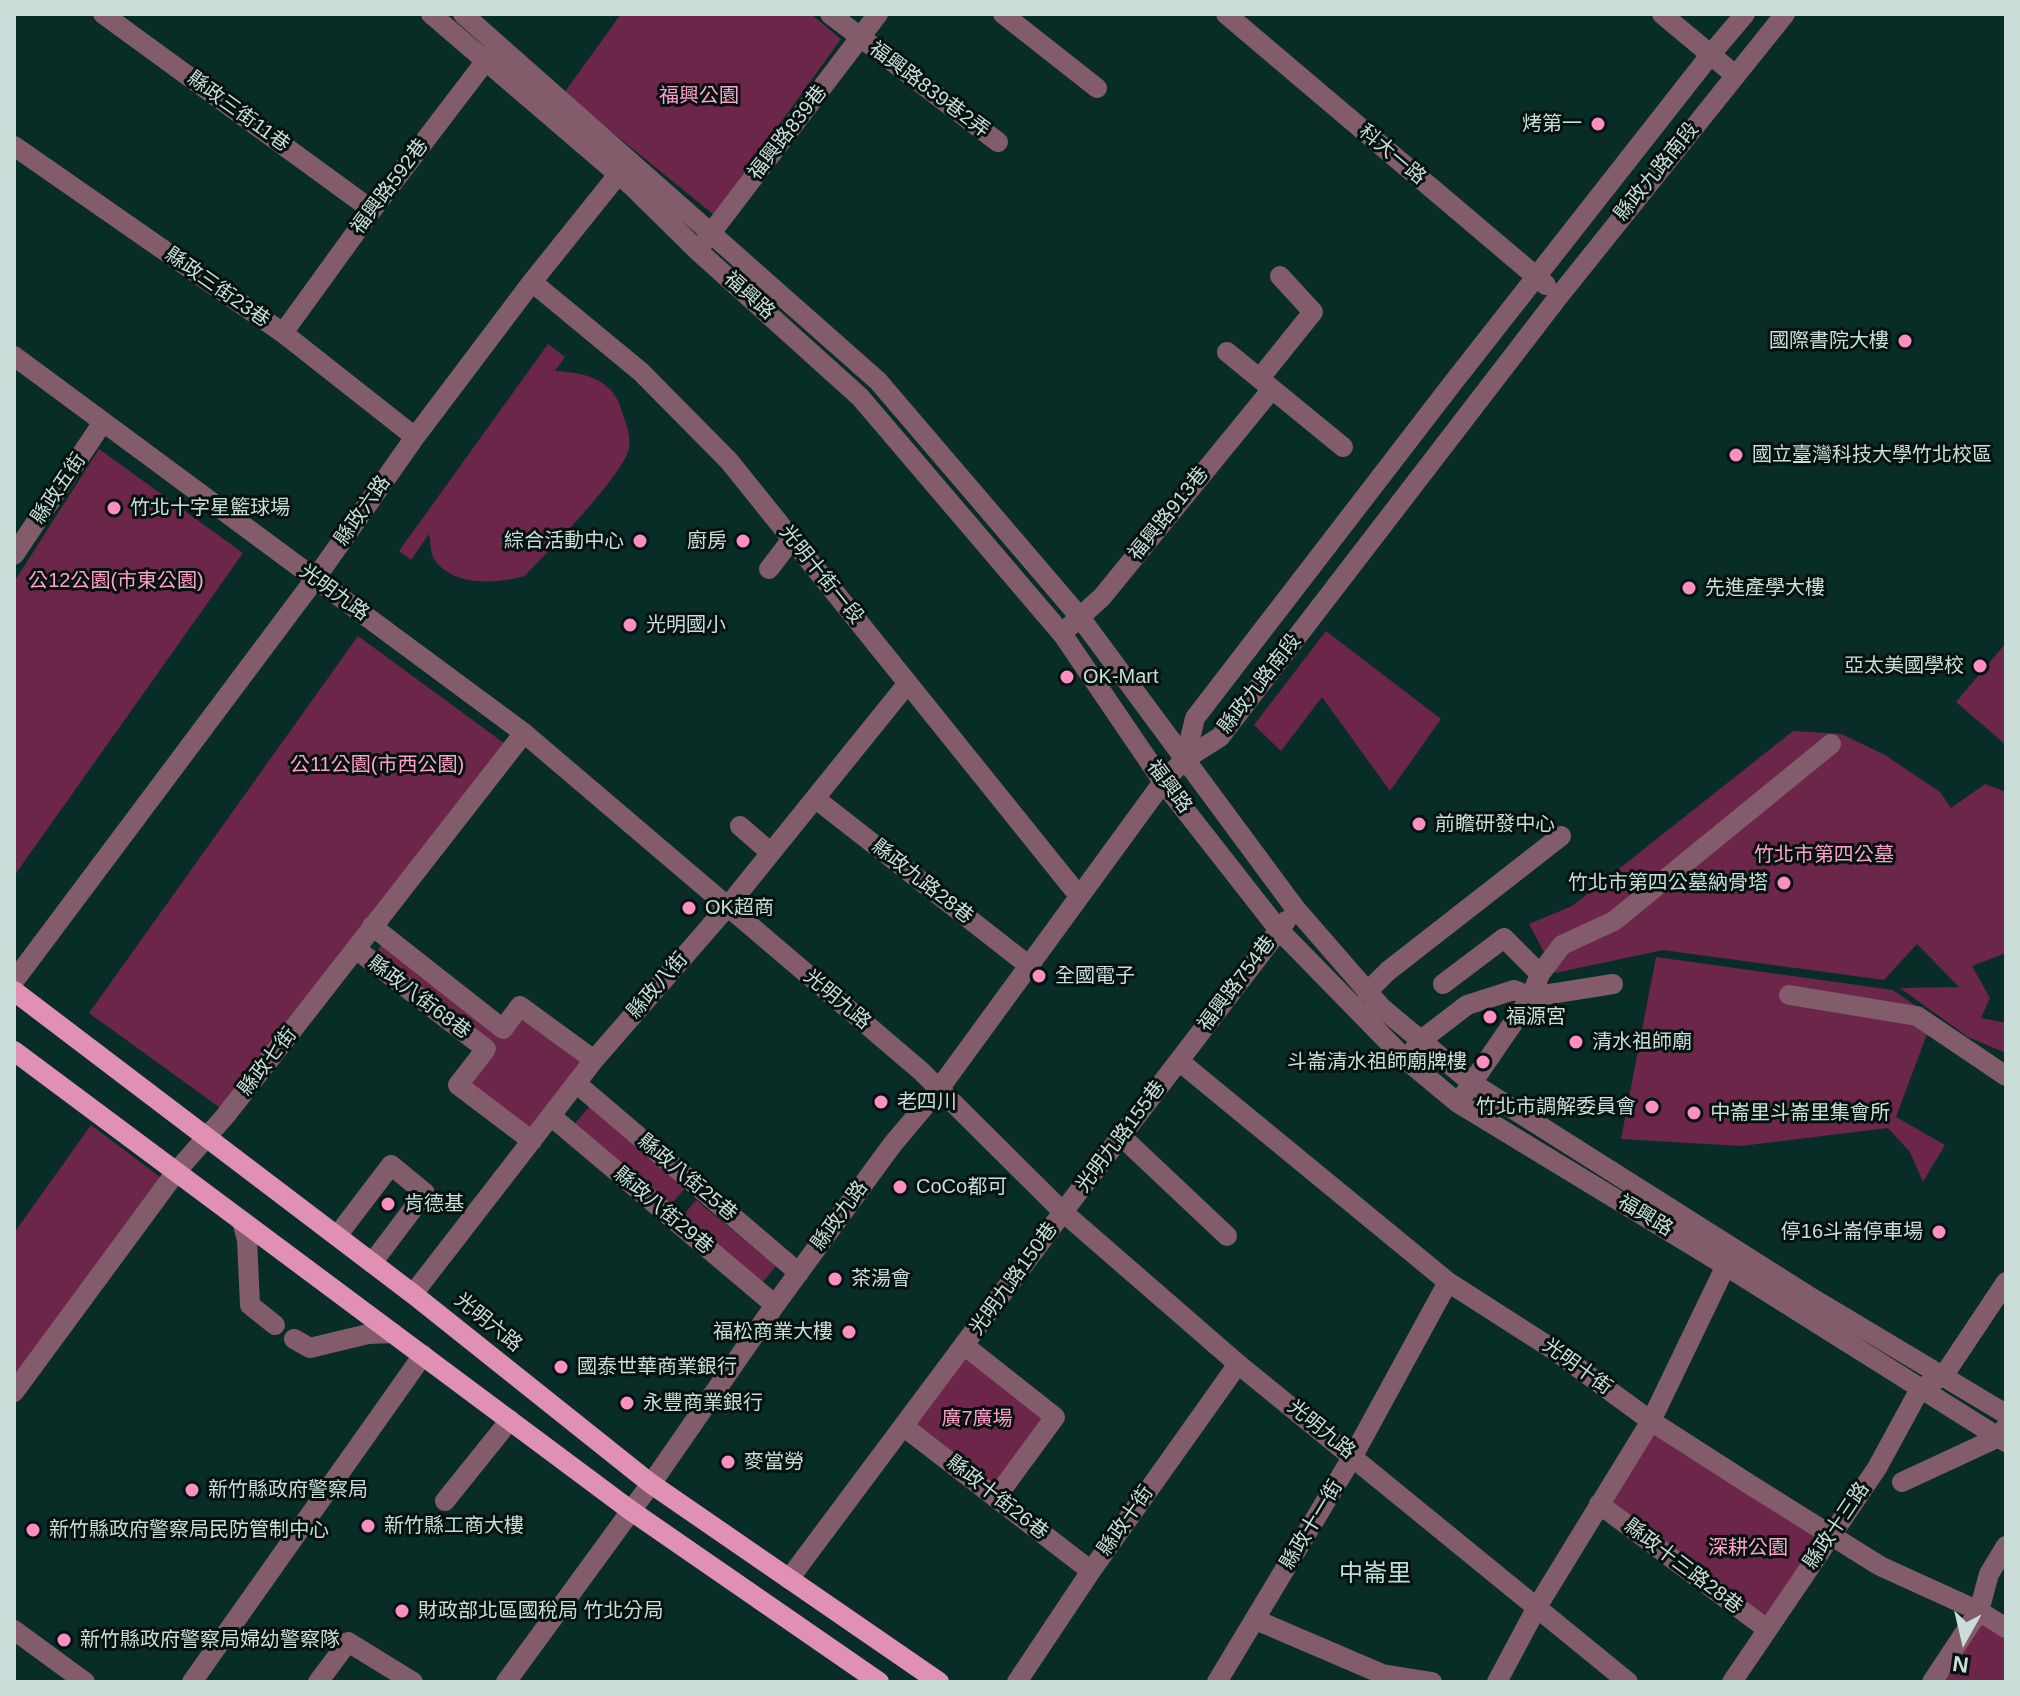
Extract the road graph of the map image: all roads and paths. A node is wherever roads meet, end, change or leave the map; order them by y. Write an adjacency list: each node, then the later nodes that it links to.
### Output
1 (103, 14): 19 (street, 縣政三街11巷)
2 (431, 14): 12 (street, 福興路)
3 (463, 14): 12 (street, 福興路)
4 (830, 14): 11 (street, 福興路839巷2弄)
5 (878, 14): 11 (street, 福興路839巷)
6 (1003, 14): 15 (street)
7 (1226, 14): 23 (street, 科大一路)
8 (1662, 14): 13 (street)
9 (1745, 14): 13 (street, 縣政九路南段)
10 (1785, 14): 14 (street, 縣政九路南段)
11 (860, 39): 16 (street, 福興路839巷2弄); 20 (street, 福興路839巷)
12 (493, 51): 18 (street, 福興路); 19 (street, 福興路592巷)
13 (1711, 54): 14 (street); 23 (street, 縣政九路南段)
14 (1735, 75): 25 (street, 縣政九路南段)
15 (1097, 88)
16 (998, 142)
17 (14, 146): 26 (street, 縣政三街23巷)
18 (624, 167): 20 (street, 福興路); 21 (street, 福興路); 24 (street, 縣政六路)
19 (372, 210): 26 (street, 福興路592巷)
20 (711, 233): 21 (street, 福興路839巷); 37 (street, 福興路)
21 (698, 251): 38 (street, 福興路)
22 (1280, 276): 29 (street, 福興路913巷)
23 (1537, 278): 25 (street, 科大一路); 42 (street, 縣政九路南段)
24 (532, 282): 31 (street, 縣政六路); 33 (street, 光明十街一段)
25 (1559, 296): 42 (street, 縣政九路南段)
26 (283, 333): 31 (street, 縣政三街23巷)
27 (1227, 352): 29 (street)
28 (14, 356): 30 (street, 光明九路)
29 (1266, 384): 32 (street); 37 (street, 福興路913巷)
30 (103, 422): 34 (street, 縣政五街); 36 (street, 光明九路)
31 (415, 437): 36 (street, 縣政六路)
32 (1343, 447)
33 (792, 539): 35 (street); 39 (street, 光明十街一段)
34 (14, 555)
35 (769, 569)
36 (315, 579): 40 (street, 光明九路); 56 (street, 縣政六路)
37 (1079, 616): 38 (street, 福興路913巷); 42 (street, 福興路)
38 (1063, 635): 43 (street, 福興路)
39 (908, 683): 44 (street, 縣政八街); 48 (street, 光明十街一段)
40 (524, 733): 49 (street, 光明九路); 51 (street, 縣政七街)
41 (1831, 744): 55 (street)
42 (1185, 759): 43 (street, 縣政九路); 50 (street, 福興路)
43 (1163, 782): 48 (street, 縣政九路); 52 (street, 福興路)
44 (816, 799): 47 (street, 縣政八街); 54 (street, 縣政九路28巷)
45 (740, 826): 47 (street)
46 (1561, 836): 60 (street)
47 (771, 853): 49 (street, 縣政八街)
48 (1079, 896): 54 (street, 縣政九路)
49 (728, 906): 66 (street, 縣政八街); 71 (street, 光明九路)
50 (1295, 908): 52 (street, 福興路754巷); 60 (street, 福興路)
51 (372, 926): 53 (street, 縣政七街); 66 (street, 縣政八街68巷)
52 (1279, 930): 65 (street, 福興路); 67 (street, 福興路754巷)
53 (356, 949): 75 (street, 縣政七街); 76 (street, 縣政八街68巷)
54 (1028, 965): 71 (street, 縣政九路)
55 (1540, 974): 57 (street); 62 (street)
56 (14, 981)
57 (1443, 984)
58 (1613, 984): 62 (street)
59 (14, 991): 75 (main road, 光明六路)
60 (1367, 992): 63 (street, 福興路)
61 (1789, 995): 68 (street)
62 (1531, 997): 63 (street); 70 (street)
63 (1420, 1041): 65 (street); 70 (street, 福興路)
64 (14, 1051): 77 (main road)
65 (1405, 1059): 72 (street, 福興路)
66 (594, 1060): 69 (street, 縣政八街)
67 (1179, 1061): 74 (street, 光明九路155巷); 85 (street, 光明十街)
68 (2006, 1076)
69 (576, 1083): 73 (street, 縣政八街); 84 (street, 縣政八街25巷)
70 (1472, 1083): 72 (street); 82 (street, 福興路)
71 (939, 1089): 78 (street, 光明九路); 84 (street, 縣政九路)
72 (1458, 1103): 82 (street, 福興路)
73 (551, 1116): 76 (street, 縣政八街); 88 (street, 縣政八街29巷)
74 (1121, 1136): 78 (street, 光明九路155巷); 81 (street)
75 (207, 1137): 77 (street, 縣政七街); 80 (main road, 光明六路)
76 (532, 1141): 87 (street, 縣政八街)
77 (176, 1172): 79 (main road); 97 (street, 縣政七街)
78 (1063, 1212): 92 (street, 光明九路150巷); 94 (street, 光明九路)
79 (242, 1221): 89 (street); 90 (main road)
80 (337, 1236): 83 (main road, 光明六路); 83 (street)
81 (1227, 1236)
82 (1730, 1257): 95 (street, 福興路); 96 (street, 福興路); 100 (street)
83 (372, 1263): 87 (main road, 光明六路)
84 (799, 1273): 88 (street, 縣政九路)
85 (1448, 1282): 100 (street, 光明十街); 103 (street, 縣政十一街)
86 (2006, 1282): 95 (street)
87 (413, 1294): 105 (main road, 光明六路)
88 (775, 1305): 105 (street, 縣政九路)
89 (275, 1325)
90 (393, 1333): 91 (street); 93 (main road)
91 (294, 1339)
92 (965, 1346): 101 (street, 光明九路150巷); 106 (street, 光明九路150巷)
93 (423, 1355): 99 (main road); 122 (street)
94 (1238, 1364): 103 (street, 光明九路); 112 (street, 縣政十街)
95 (1944, 1375): 96 (street); 98 (street, 福興路)
96 (1920, 1389): 102 (street, 福興路); 110 (street, 縣政十三路)
97 (14, 1392)
98 (2006, 1414)
99 (510, 1420): 107 (street); 109 (main road)
100 (1651, 1421): 108 (street); 110 (street, 光明十街)
101 (903, 1426): 106 (street, 縣政十街26巷); 113 (street, 光明九路150巷)
102 (2004, 1435): 104 (street)
103 (1353, 1456): 114 (street, 光明九路); 116 (street, 縣政十一街)
104 (1902, 1482)
105 (650, 1483): 109 (street, 縣政九路); 113 (main road, 光明六路)
106 (997, 1496): 112 (street, 縣政十街26巷)
107 (445, 1501)
108 (1599, 1504): 114 (street); 118 (street, 縣政十三路28巷)
109 (630, 1510): 120 (street, 縣政九路); 125 (main road)
110 (1830, 1534): 115 (street, 光明十街); 118 (street, 縣政十三路)
111 (2006, 1546): 115 (street)
112 (1091, 1571): 127 (street, 縣政十街)
113 (789, 1579): 126 (main road, 光明六路)
114 (1537, 1607): 130 (street); 131 (street, 光明九路)
115 (1979, 1611): 117 (street, 光明十街); 133 (street)
116 (1256, 1620): 128 (street, 縣政十一街); 129 (street)
117 (2006, 1628)
118 (1767, 1629): 132 (street, 縣政十三路)
119 (14, 1630): 121 (street)
120 (517, 1678)
121 (85, 1682)
122 (192, 1682)
123 (318, 1682): 124 (street)
124 (413, 1682)
125 (879, 1682)
126 (939, 1682)
127 (1017, 1682)
128 (1217, 1682)
129 (1432, 1682)
130 (1497, 1682)
131 (1628, 1682)
132 (1732, 1682)
133 (1932, 1682)

